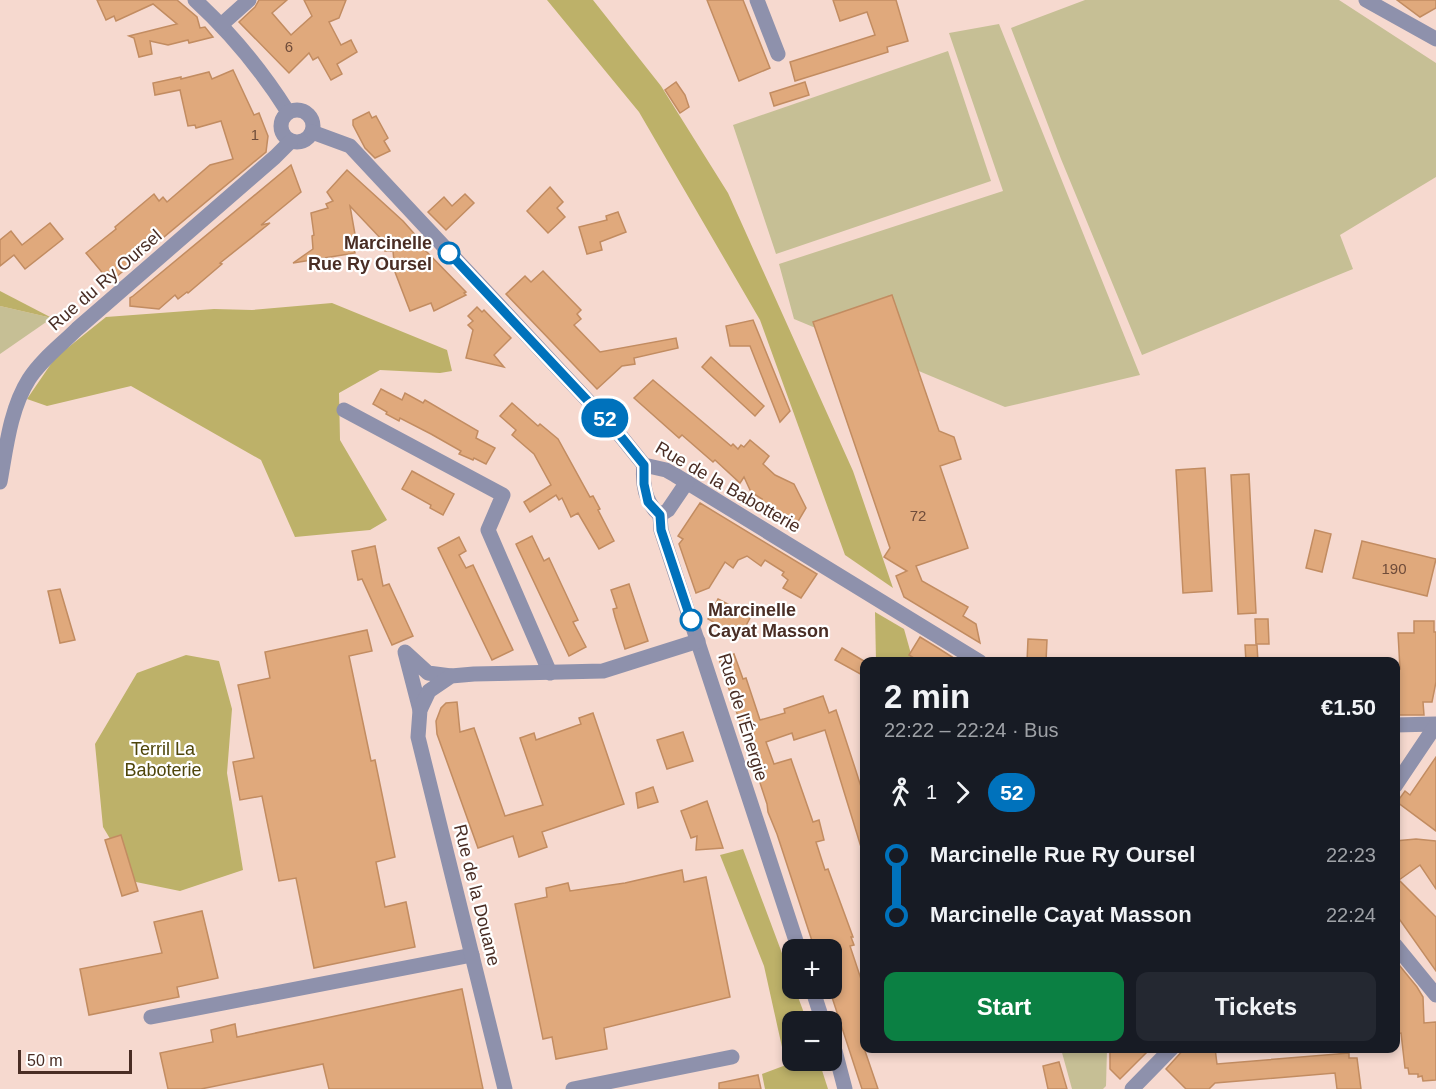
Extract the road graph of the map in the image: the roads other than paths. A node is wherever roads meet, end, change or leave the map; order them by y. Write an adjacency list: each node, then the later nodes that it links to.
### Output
1 (195, 0): 5 (street)
2 (249, 0): 5 (street)
3 (757, 0): 7 (street)
4 (1366, 0): 6 (street)
5 (221, 25): 8 (street)
6 (1436, 39)
7 (778, 54)
8 (288, 112): 9 (street); 10 (street)
9 (312, 132): 10 (street); 12 (street, Rue de la Babotterie)
10 (291, 141): 13 (street, Rue du Ry Oursel)
11 (344, 410): 18 (street)
12 (644, 465): 14 (street, Rue de la Babotterie); 15 (street, Rue de l'Énergie)
13 (0, 482)
14 (687, 482): 15 (street); 17 (street, Rue de la Babotterie)
15 (660, 515): 16 (street, Rue de l'Énergie)
16 (698, 641): 18 (street, Rue de la Douane); 24 (street, Rue de l'Énergie)
17 (972, 657)
18 (550, 673): 19 (street, Rue de la Douane)
19 (451, 676): 20 (street); 20 (street, Rue de la Douane)
20 (420, 710): 26 (street, Rue de la Douane)
21 (1400, 725): 22 (street)
22 (1436, 725): 23 (street)
23 (1400, 779)
24 (795, 939)
25 (1400, 951): 27 (street)
26 (472, 955): 28 (street); 32 (street, Rue de la Douane)
27 (1436, 995)
28 (151, 1017)
29 (1167, 1053): 35 (street)
30 (732, 1057): 33 (street)
31 (840, 1071): 34 (street)
32 (505, 1089)
33 (573, 1089)
34 (845, 1089)
35 (1132, 1089)

